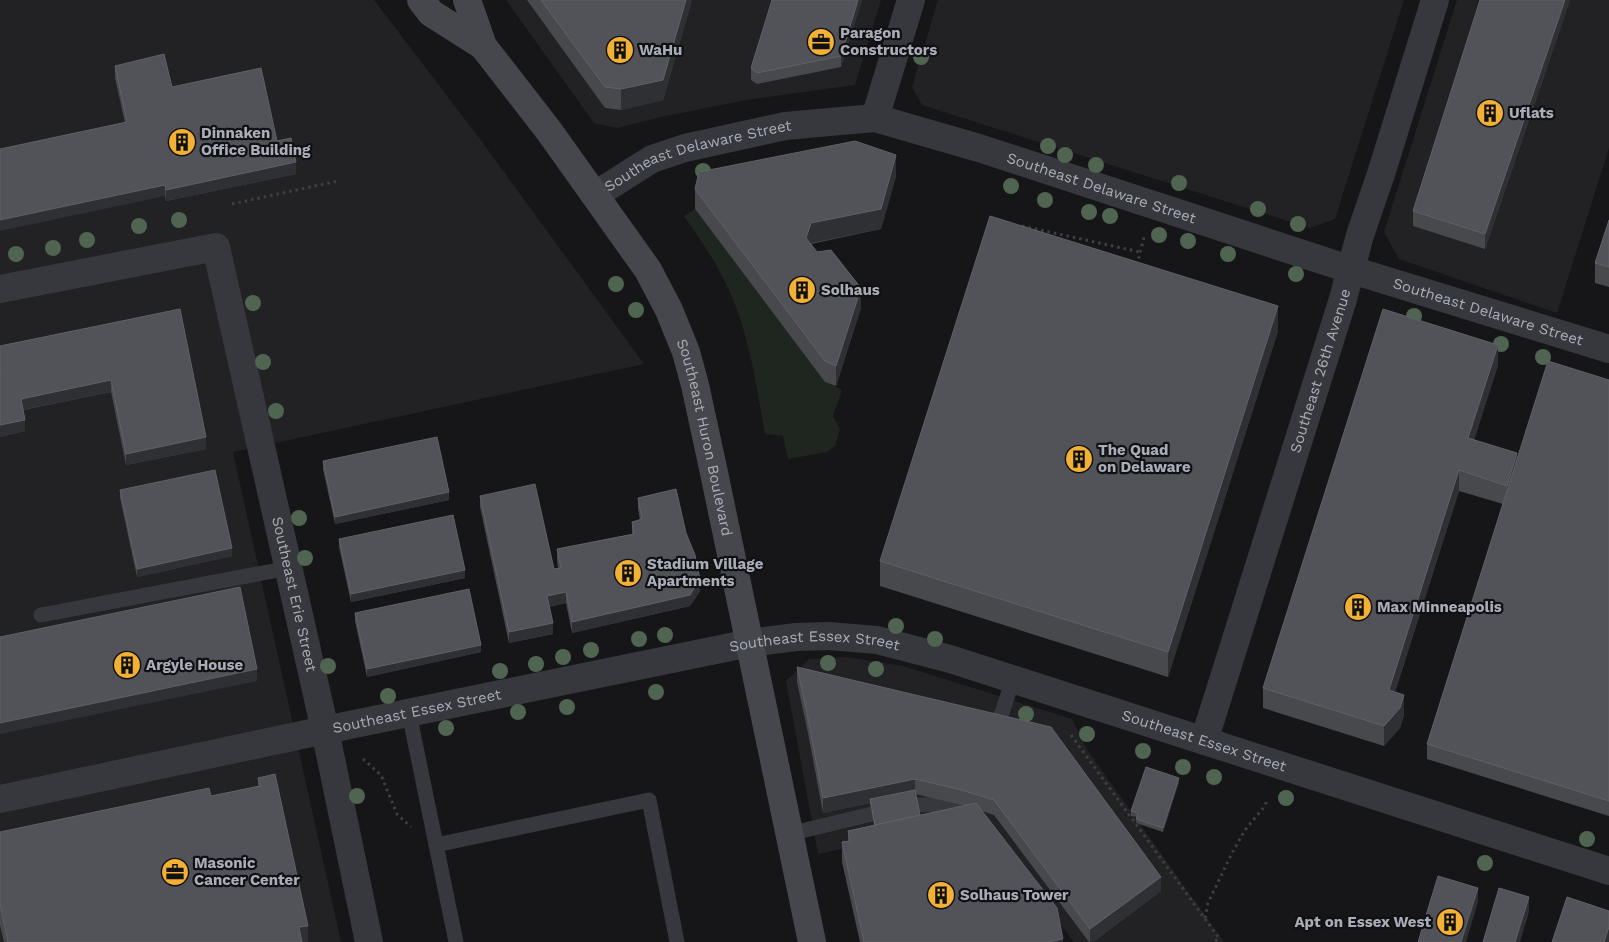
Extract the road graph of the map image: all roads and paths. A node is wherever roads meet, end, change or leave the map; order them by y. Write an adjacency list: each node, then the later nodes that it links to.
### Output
1 (421, 0): 5 (main road, Southeast Huron Boulevard)
2 (467, 0): 5 (main road, Southeast Huron Boulevard)
3 (910, 0): 6 (street)
4 (1435, 0): 14 (street, Southeast 26th Avenue)
5 (483, 46): 8 (main road, Southeast Huron Boulevard)
6 (875, 118): 8 (street, Southeast Delaware Street); 14 (street, Southeast Delaware Street)
7 (338, 181): 9 (path)
8 (595, 195): 19 (main road, Southeast Huron Boulevard)
9 (232, 204)
10 (1018, 225): 12 (path)
11 (1144, 237): 12 (path)
12 (1140, 252): 13 (path)
13 (1136, 268)
14 (1352, 270): 16 (street, Southeast Delaware Street); 25 (street, Southeast 26th Avenue)
15 (0, 288): 17 (street, Southeast Erie Street)
16 (1609, 350)
17 (289, 568): 18 (lane); 23 (street, Southeast Erie Street)
18 (41, 615)
19 (750, 643): 20 (street, Southeast Essex Street); 21 (street, Southeast Essex Street); 33 (main road, Southeast Huron Boulevard)
20 (1013, 679): 22 (lane); 25 (street, Southeast Essex Street)
21 (409, 713): 23 (street, Southeast Essex Street); 34 (lane)
22 (992, 729)
23 (326, 730): 27 (street, Southeast Essex Street); 37 (street, Southeast Erie Street)
24 (1071, 735): 36 (path)
25 (1204, 742): 35 (street, Southeast Essex Street)
26 (363, 759): 31 (path)
27 (0, 799)
28 (1268, 799): 36 (path)
29 (958, 804): 30 (lane)
30 (917, 805)
31 (396, 814)
32 (872, 814): 33 (lane)
33 (789, 834): 40 (main road, Southeast Huron Boulevard)
34 (436, 845): 38 (lane); 39 (lane)
35 (1609, 871)
36 (1204, 919): 41 (path)
37 (369, 942)
38 (456, 942)
39 (678, 942)
40 (812, 942)
41 (1214, 942)

